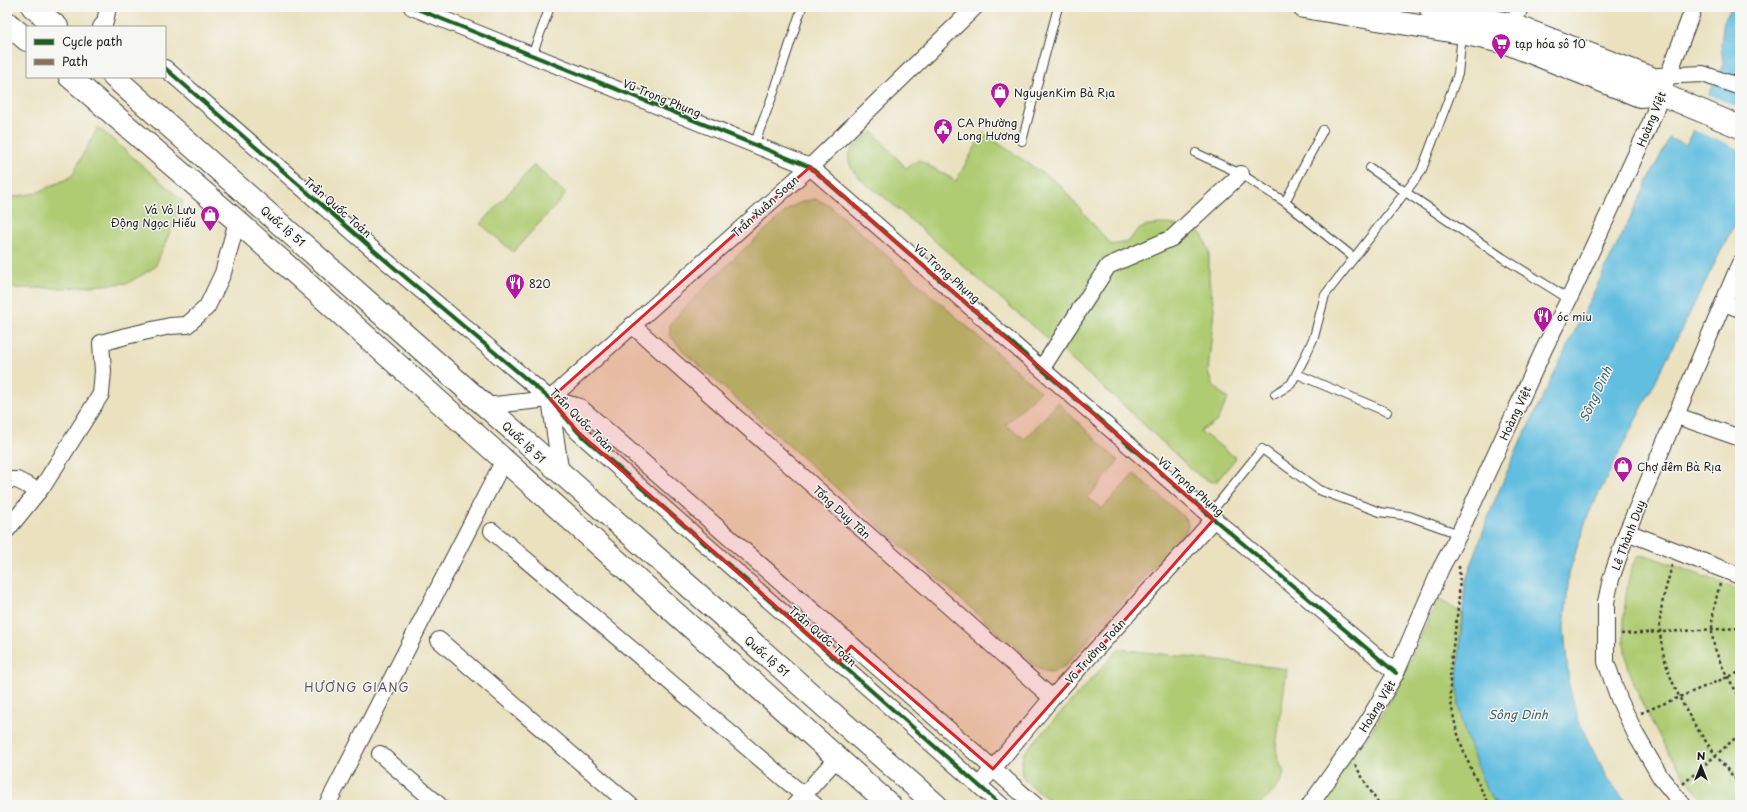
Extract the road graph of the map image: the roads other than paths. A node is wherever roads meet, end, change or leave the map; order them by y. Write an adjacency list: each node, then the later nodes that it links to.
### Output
1 (33, 7): 13 (main road)
2 (108, 7): 14 (street)
3 (412, 7): 17 (street, Vũ Trọng Phụng)
4 (550, 7): 17 (lane)
5 (802, 7): 26 (lane)
6 (975, 7): 28 (street, Trần Xuân Soạn)
7 (1058, 7): 25 (lane)
8 (1304, 7): 15 (main road)
9 (1694, 7): 21 (street, Hoàng Việt)
10 (1441, 8): 12 (main road)
11 (7, 23): 16 (main road)
12 (1513, 25): 15 (main road); 21 (main road)
13 (55, 26)
14 (106, 26)
15 (1462, 33): 31 (lane)
16 (26, 39)
17 (532, 54): 26 (street, Vũ Trọng Phụng)
18 (166, 69): 43 (street, Trần Quốc Toản)
19 (71, 78): 33 (main road)
20 (115, 78): 44 (main road, Quốc lộ 51)
21 (1659, 82): 22 (street); 23 (main road); 36 (street, Hoàng Việt)
22 (1740, 87)
23 (1740, 127)
24 (1323, 130): 32 (lane)
25 (1022, 141)
26 (754, 145): 28 (street, Vũ Trọng Phụng)
27 (1196, 153): 30 (lane)
28 (810, 167): 39 (street, Trần Xuân Soạn); 40 (street, Vũ Trọng Phụng)
29 (1370, 168): 31 (lane)
30 (1241, 174): 32 (lane); 40 (street)
31 (1405, 192): 34 (lane); 36 (lane)
32 (1285, 202): 34 (lane)
33 (237, 220): 48 (main road); 51 (street)
34 (1354, 257): 41 (lane)
35 (1740, 263): 37 (street, Lê Thành Duy)
36 (1569, 300): 58 (street, Hoàng Việt)
37 (1724, 303): 38 (street); 46 (street, Lê Thành Duy)
38 (1740, 309)
39 (632, 325): 43 (street, Trần Xuân Soạn); 64 (street, Tống Duy Tân)
40 (1042, 368): 53 (street, Vũ Trọng Phụng)
41 (1297, 374): 42 (lane); 45 (lane)
42 (1275, 394)
43 (550, 399): 44 (street); 49 (street); 52 (street, Trần Quốc Toản); 55 (street, Trần Quốc Toản)
44 (486, 406): 49 (main road, Quốc lộ 51)
45 (1388, 412)
46 (1677, 416): 47 (street); 57 (street, Lê Thành Duy)
47 (1740, 438)
48 (504, 460): 66 (main road); 71 (street)
49 (561, 475): 75 (main road, Quốc lộ 51)
50 (7, 480): 51 (street)
51 (39, 491): 54 (street)
52 (702, 516): 55 (street); 61 (street, Trần Quốc Toản)
53 (1211, 517): 58 (lane); 63 (street, Vũ Trọng Phụng); 64 (street, Võ Trường Toản)
54 (7, 530)
55 (690, 531): 62 (street, Trần Quốc Toản)
56 (492, 532): 70 (street)
57 (1627, 532): 59 (street); 69 (street, Lê Thành Duy)
58 (1459, 534): 63 (street, Hoàng Việt)
59 (1740, 576)
60 (439, 640): 73 (street)
61 (851, 646): 62 (street); 67 (street, Trần Quốc Toản)
62 (839, 662): 68 (street, Trần Quốc Toản)
63 (1396, 673): 78 (street, Hoàng Việt)
64 (1052, 698): 67 (street, Võ Trường Toản)
65 (380, 754): 72 (street)
66 (837, 758): 70 (street); 74 (main road)
67 (993, 769): 68 (street, Võ Trường Toản); 77 (street, Trần Quốc Toản)
68 (978, 785): 76 (street, Trần Quốc Toản)
69 (1678, 799)
70 (804, 802)
71 (326, 805)
72 (439, 805)
73 (630, 805)
74 (890, 805)
75 (936, 805)
76 (1002, 805)
77 (1035, 805)
78 (1310, 805)

